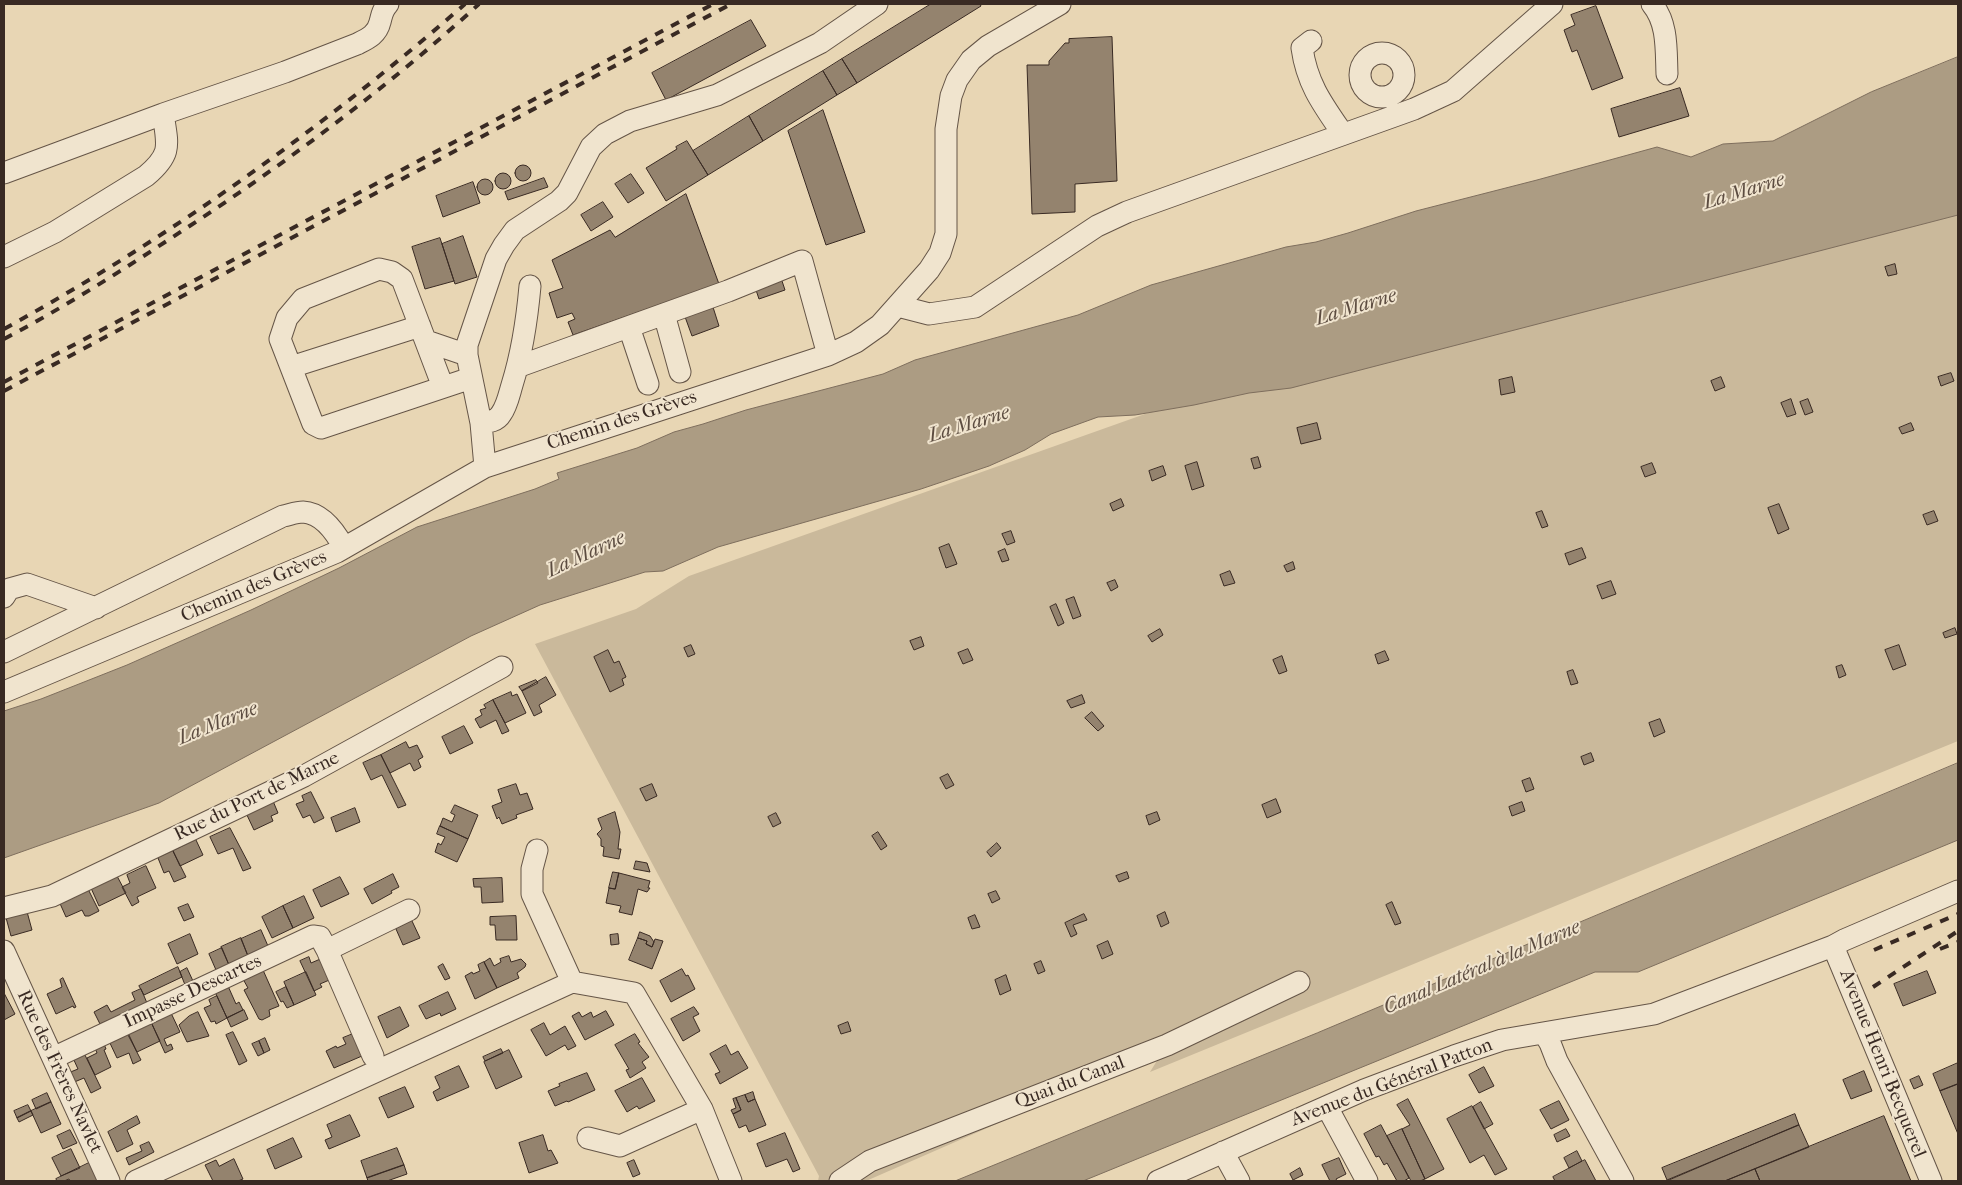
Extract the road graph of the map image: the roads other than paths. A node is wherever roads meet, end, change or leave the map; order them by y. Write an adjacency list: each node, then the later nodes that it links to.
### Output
1 (388, 4): 9 (street)
2 (877, 4): 19 (street)
3 (1060, 4): 15 (street, Chemin des Grèves)
4 (1552, 4): 10 (street)
5 (1652, 4): 7 (street)
6 (1311, 41): 11 (street)
7 (1667, 74)
8 (1380, 96): 10 (street)
9 (163, 114): 12 (street); 13 (street)
10 (1382, 120): 11 (street)
11 (1343, 134): 15 (street)
12 (4, 172)
13 (4, 257)
14 (530, 286): 22 (street)
15 (898, 306): 20 (street, Chemin des Grèves)
16 (664, 314): 17 (street); 20 (street); 23 (street)
17 (629, 327): 22 (street); 25 (street)
18 (423, 334): 19 (street); 21 (street); 21 (street); 26 (street)
19 (467, 355): 24 (street)
20 (828, 355): 28 (street, Chemin des Grèves)
21 (291, 367): 26 (street)
22 (517, 367): 27 (street)
23 (680, 372)
24 (471, 378): 26 (street); 27 (street)
25 (648, 384)
26 (443, 387)
27 (481, 423): 28 (street)
28 (486, 467): 29 (street, Chemin des Grèves)
29 (344, 548): 31 (street); 34 (street, Chemin des Grèves)
30 (4, 597): 31 (street)
31 (96, 608): 32 (street)
32 (8, 644)
33 (502, 667): 37 (street, Rue du Port de Marne)
34 (4, 692)
35 (537, 850): 42 (street)
36 (1958, 891): 39 (street, Avenue du Général Patton)
37 (4, 908)
38 (409, 910): 40 (street)
39 (1833, 946): 44 (street, Avenue du Général Patton); 60 (street, Avenue Henri Becquerel)
40 (327, 950): 45 (street); 46 (street, Impasse Descartes)
41 (5, 958): 46 (street, Rue des Frères Navlet)
42 (572, 982): 48 (street); 53 (street)
43 (1299, 982): 55 (street, Quai du Canal)
44 (1544, 1033): 47 (street, Avenue du Général Patton); 59 (street)
45 (372, 1056)
46 (53, 1058): 51 (street, Rue des Frères Navlet)
47 (1327, 1107): 50 (street, Avenue du Général Patton); 58 (street)
48 (702, 1109): 49 (street); 54 (street)
49 (588, 1138)
50 (1223, 1152): 56 (street, Avenue du Général Patton); 57 (street)
51 (107, 1175): 52 (street, Rue des Frères Navlet)
52 (128, 1181)
53 (136, 1181)
54 (731, 1181)
55 (840, 1181)
56 (1158, 1181)
57 (1239, 1181)
58 (1367, 1181)
59 (1622, 1181)
60 (1931, 1181)

